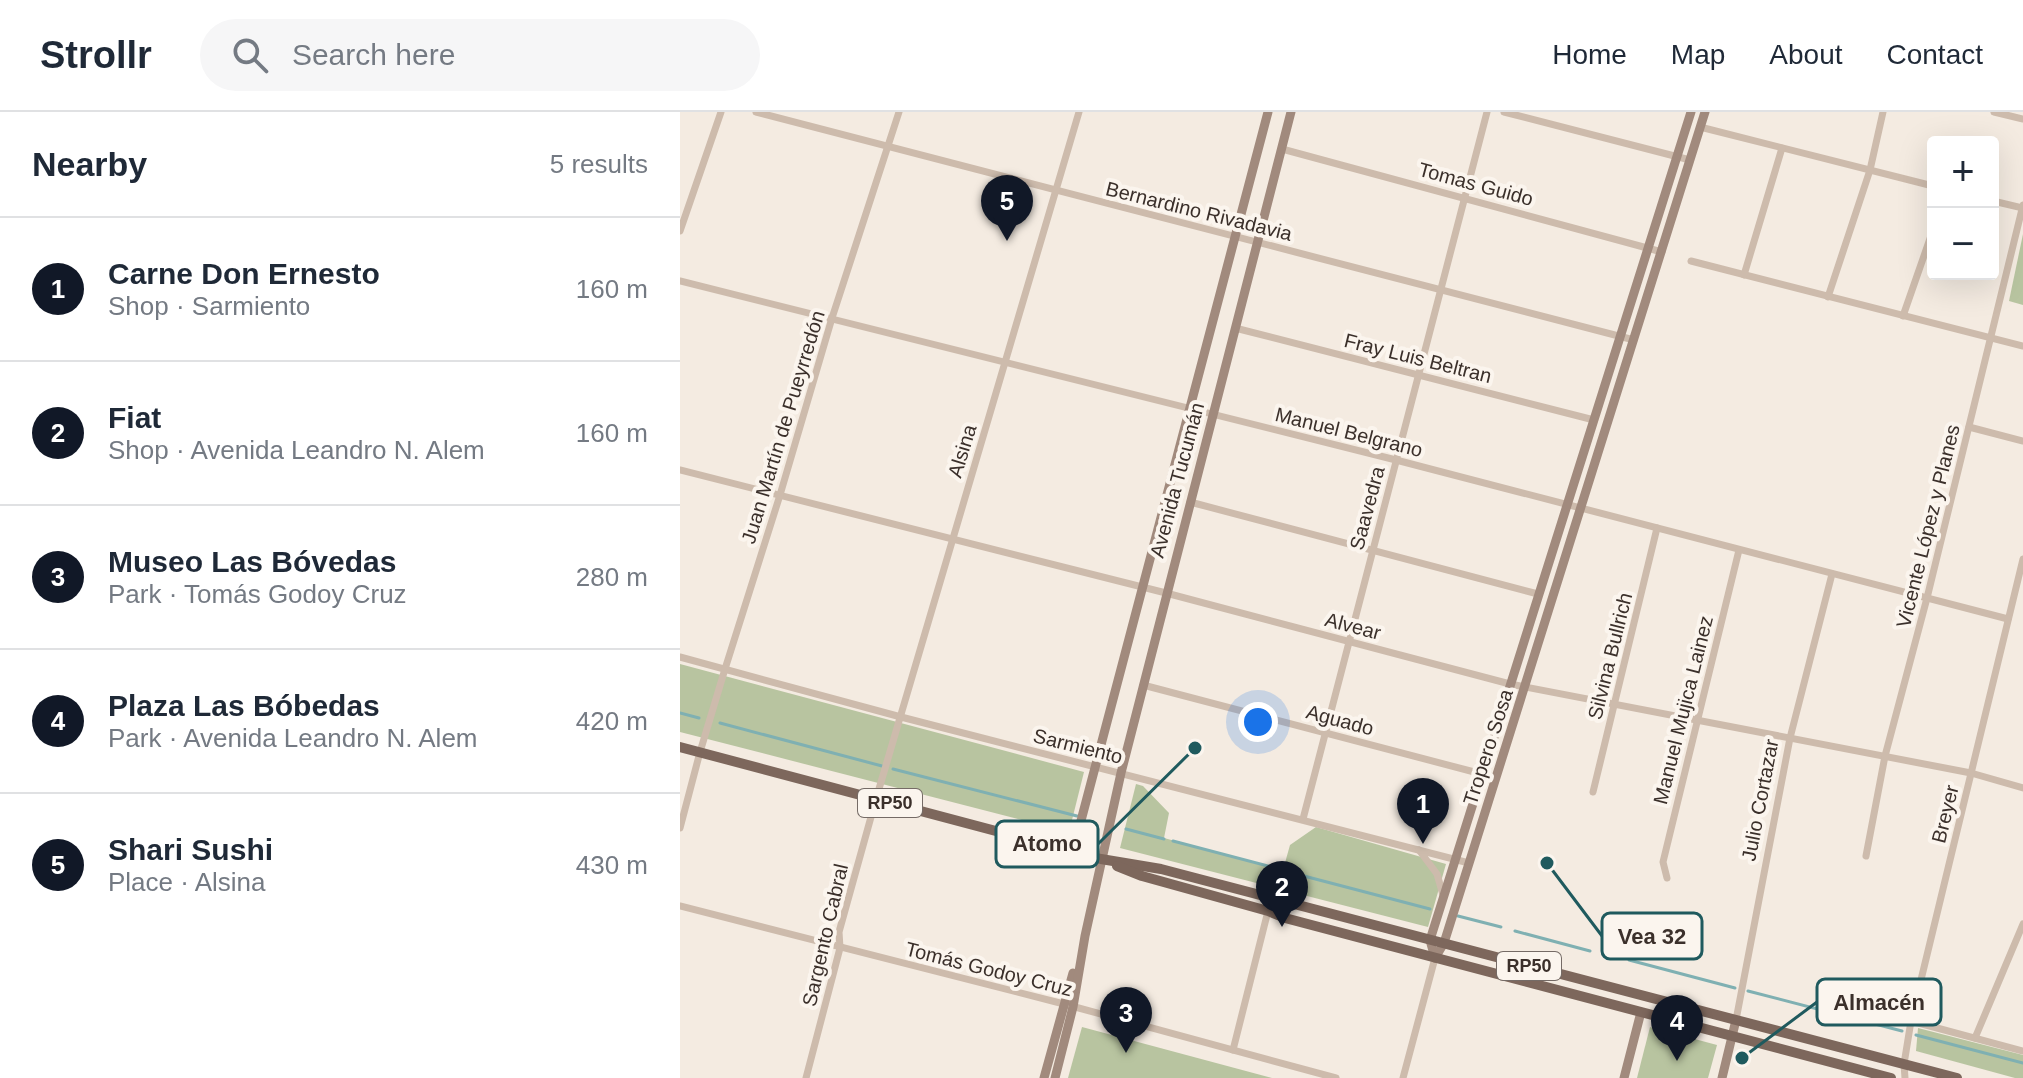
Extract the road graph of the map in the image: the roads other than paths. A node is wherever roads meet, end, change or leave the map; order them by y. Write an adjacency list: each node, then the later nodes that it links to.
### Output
1 (721, 112): 26 (street)
2 (756, 112): 15 (street, Bernardino Rivadavia)
3 (899, 112): 15 (street, Juan Martín de Pueyrredón)
4 (1079, 112): 22 (street, Alsina)
5 (1268, 112): 27 (street, Avenida Tucumán)
6 (1291, 112): 17 (street, Avenida Tucumán)
7 (1487, 112): 23 (street, Saavedra)
8 (1504, 112): 18 (street)
9 (1691, 112): 18 (street, Tropero Sosa)
10 (1705, 112): 14 (street, Tropero Sosa)
11 (1883, 112): 20 (street)
12 (1994, 112): 13 (street)
13 (2023, 119)
14 (1700, 127): 16 (street); 19 (street, Tropero Sosa)
15 (888, 146): 22 (street, Bernardino Rivadavia); 38 (street, Juan Martín de Pueyrredón)
16 (1782, 148): 20 (street); 33 (street)
17 (1282, 149): 23 (street, Tomas Guido); 28 (street, Avenida Tucumán)
18 (1677, 157): 19 (street); 29 (street, Tropero Sosa)
19 (1690, 160): 31 (street, Tropero Sosa)
20 (1870, 170): 21 (street); 36 (street)
21 (1927, 184)
22 (1056, 191): 27 (street, Bernardino Rivadavia); 44 (street, Alsina)
23 (1465, 198): 29 (street, Tomas Guido); 35 (street, Saavedra)
24 (1999, 202): 25 (street)
25 (2023, 207): 41 (street, Vicente López y Planes)
26 (680, 231)
27 (1236, 237): 28 (street, Bernardino Rivadavia); 46 (street, Avenida Tucumán)
28 (1257, 242): 35 (street, Bernardino Rivadavia); 39 (street, Avenida Tucumán)
29 (1647, 247): 31 (street, Tomas Guido); 40 (street, Tropero Sosa)
30 (1927, 247): 37 (street)
31 (1662, 252): 42 (street, Tropero Sosa)
32 (1691, 261): 33 (street)
33 (1744, 275): 36 (street)
34 (680, 281): 38 (street, Manuel Belgrano)
35 (1441, 290): 40 (street, Bernardino Rivadavia); 45 (street, Saavedra)
36 (1828, 297): 37 (street)
37 (1903, 316): 41 (street)
38 (832, 318): 44 (street, Manuel Belgrano); 53 (street, Juan Martín de Pueyrredón)
39 (1235, 328): 45 (street, Fray Luis Beltran); 47 (street, Avenida Tucumán)
40 (1620, 337): 42 (street, Bernardino Rivadavia); 48 (street, Tropero Sosa)
41 (1991, 338): 43 (street); 49 (street, Vicente López y Planes)
42 (1634, 340): 56 (street, Tropero Sosa)
43 (2023, 346)
44 (1006, 361): 46 (street, Manuel Belgrano); 58 (street, Alsina)
45 (1418, 375): 48 (street, Fray Luis Beltran); 51 (street, Saavedra)
46 (1191, 408): 47 (street, Manuel Belgrano); 63 (street, Avenida Tucumán)
47 (1213, 414): 51 (street, Manuel Belgrano); 54 (street, Avenida Tucumán)
48 (1594, 420): 55 (street, Tropero Sosa)
49 (1969, 427): 50 (street); 66 (street, Vicente López y Planes)
50 (2023, 441)
51 (1396, 460): 55 (street, Manuel Belgrano); 60 (street, Saavedra)
52 (680, 470): 53 (street, Alvear)
53 (780, 495): 58 (street, Alvear); 70 (street, Juan Martín de Pueyrredón)
54 (1190, 502): 60 (street); 64 (street, Avenida Tucumán)
55 (1567, 505): 56 (street, Manuel Belgrano); 65 (street, Tropero Sosa)
56 (1580, 509): 57 (street, Manuel Belgrano); 73 (street, Tropero Sosa)
57 (1657, 528): 59 (street, Manuel Belgrano); 74 (street, Silvina Bullrich)
58 (952, 539): 63 (street, Alvear); 75 (street, Alsina)
59 (1739, 550): 62 (street, Manuel Belgrano); 76 (street, Manuel Mujica Lainez)
60 (1373, 551): 65 (street); 68 (street, Saavedra)
61 (2023, 559): 67 (street, Breyer)
62 (1832, 574): 66 (street, Manuel Belgrano); 78 (street, Julio Cortazar)
63 (1143, 588): 64 (street, Alvear); 82 (street, Avenida Tucumán)
64 (1166, 593): 68 (street, Alvear); 72 (street, Avenida Tucumán)
65 (1538, 594): 71 (street, Tropero Sosa)
66 (1927, 598): 67 (street, Manuel Belgrano); 81 (street, Vicente López y Planes)
67 (2008, 619): 84 (street, Breyer)
68 (1349, 641): 71 (street, Alvear); 77 (street, Saavedra)
69 (680, 657): 70 (street, Sarmiento)
70 (725, 669): 75 (street, Sarmiento); 80 (street, Juan Martín de Pueyrredón)
71 (1510, 684): 73 (street, Alvear); 85 (street, Tropero Sosa)
72 (1143, 685): 77 (street, Aguado); 83 (street, Avenida Tucumán)
73 (1526, 687): 74 (street, Alvear); 96 (street, Tropero Sosa)
74 (1615, 704): 76 (street, Alvear); 87 (street, Silvina Bullrich)
75 (901, 717): 82 (street, Sarmiento); 88 (street, Alsina)
76 (1696, 720): 78 (street, Alvear); 97 (street, Manuel Mujica Lainez)
77 (1325, 733): 85 (street, Aguado); 89 (street, Saavedra)
78 (1790, 738): 81 (street, Alvear); 108 (street, Julio Cortazar)
79 (680, 747): 80 (main road, RP50)
80 (700, 752): 88 (main road, RP50); 90 (street, Juan Martín de Pueyrredón)
81 (1885, 756): 84 (street, Alvear); 93 (street, Vicente López y Planes)
82 (1096, 767): 83 (street, Sarmiento); 92 (street, Avenida Tucumán)
83 (1121, 773): 89 (street, Sarmiento); 94 (street, Avenida Tucumán)
84 (1971, 773): 86 (street, Alvear); 109 (street, Breyer)
85 (1482, 774): 95 (street, Tropero Sosa)
86 (2023, 788)
87 (1593, 792)
88 (876, 799): 92 (main road, RP50); 104 (street, Sargento Cabral)
89 (1303, 819): 91 (street, Sarmiento)
90 (680, 828)
91 (1417, 849): 95 (street, Sarmiento); 98 (street)
92 (1073, 851): 94 (main road, RP50)
93 (1866, 856)
94 (1101, 859): 100 (main road, RP50); 102 (main road, RP50); 106 (street, Avenida Tucumán)
95 (1455, 859): 96 (street, Sarmiento); 98 (street, Tropero Sosa)
96 (1469, 863): 103 (street, Tropero Sosa)
97 (1667, 878)
98 (1444, 896): 102 (street, Tropero Sosa)
99 (680, 906): 104 (street, Tomás Godoy Cruz)
100 (1268, 911): 105 (main road, RP50); 112 (street)
101 (2023, 924): 111 (street)
102 (1430, 940): 103 (main road, RP50); 105 (street)
103 (1444, 943): 105 (street, Tropero Sosa); 108 (main road, RP50)
104 (840, 948): 106 (street, Tomás Godoy Cruz); 116 (street, Sargento Cabral)
105 (1435, 958): 107 (main road, RP50); 120 (street)
106 (1069, 1006): 112 (street, Tomás Godoy Cruz); 117 (street); 118 (street)
107 (1641, 1012): 110 (main road, RP50); 121 (street)
108 (1736, 1020): 110 (street, Julio Cortazar); 114 (main road, RP50)
109 (1911, 1021): 111 (street); 114 (street, Breyer)
110 (1733, 1036): 122 (street, Julio Cortazar); 123 (main road, RP50)
111 (1975, 1038): 113 (street)
112 (1233, 1050): 115 (street, Tomás Godoy Cruz)
113 (2023, 1051)
114 (1904, 1064): 124 (street, Breyer); 125 (main road, RP50)
115 (1318, 1076): 119 (street, Tomás Godoy Cruz)
116 (806, 1078)
117 (1044, 1078)
118 (1055, 1078)
119 (1336, 1078)
120 (1403, 1078)
121 (1624, 1078)
122 (1722, 1078)
123 (1891, 1078)
124 (1905, 1078)
125 (1957, 1078)

